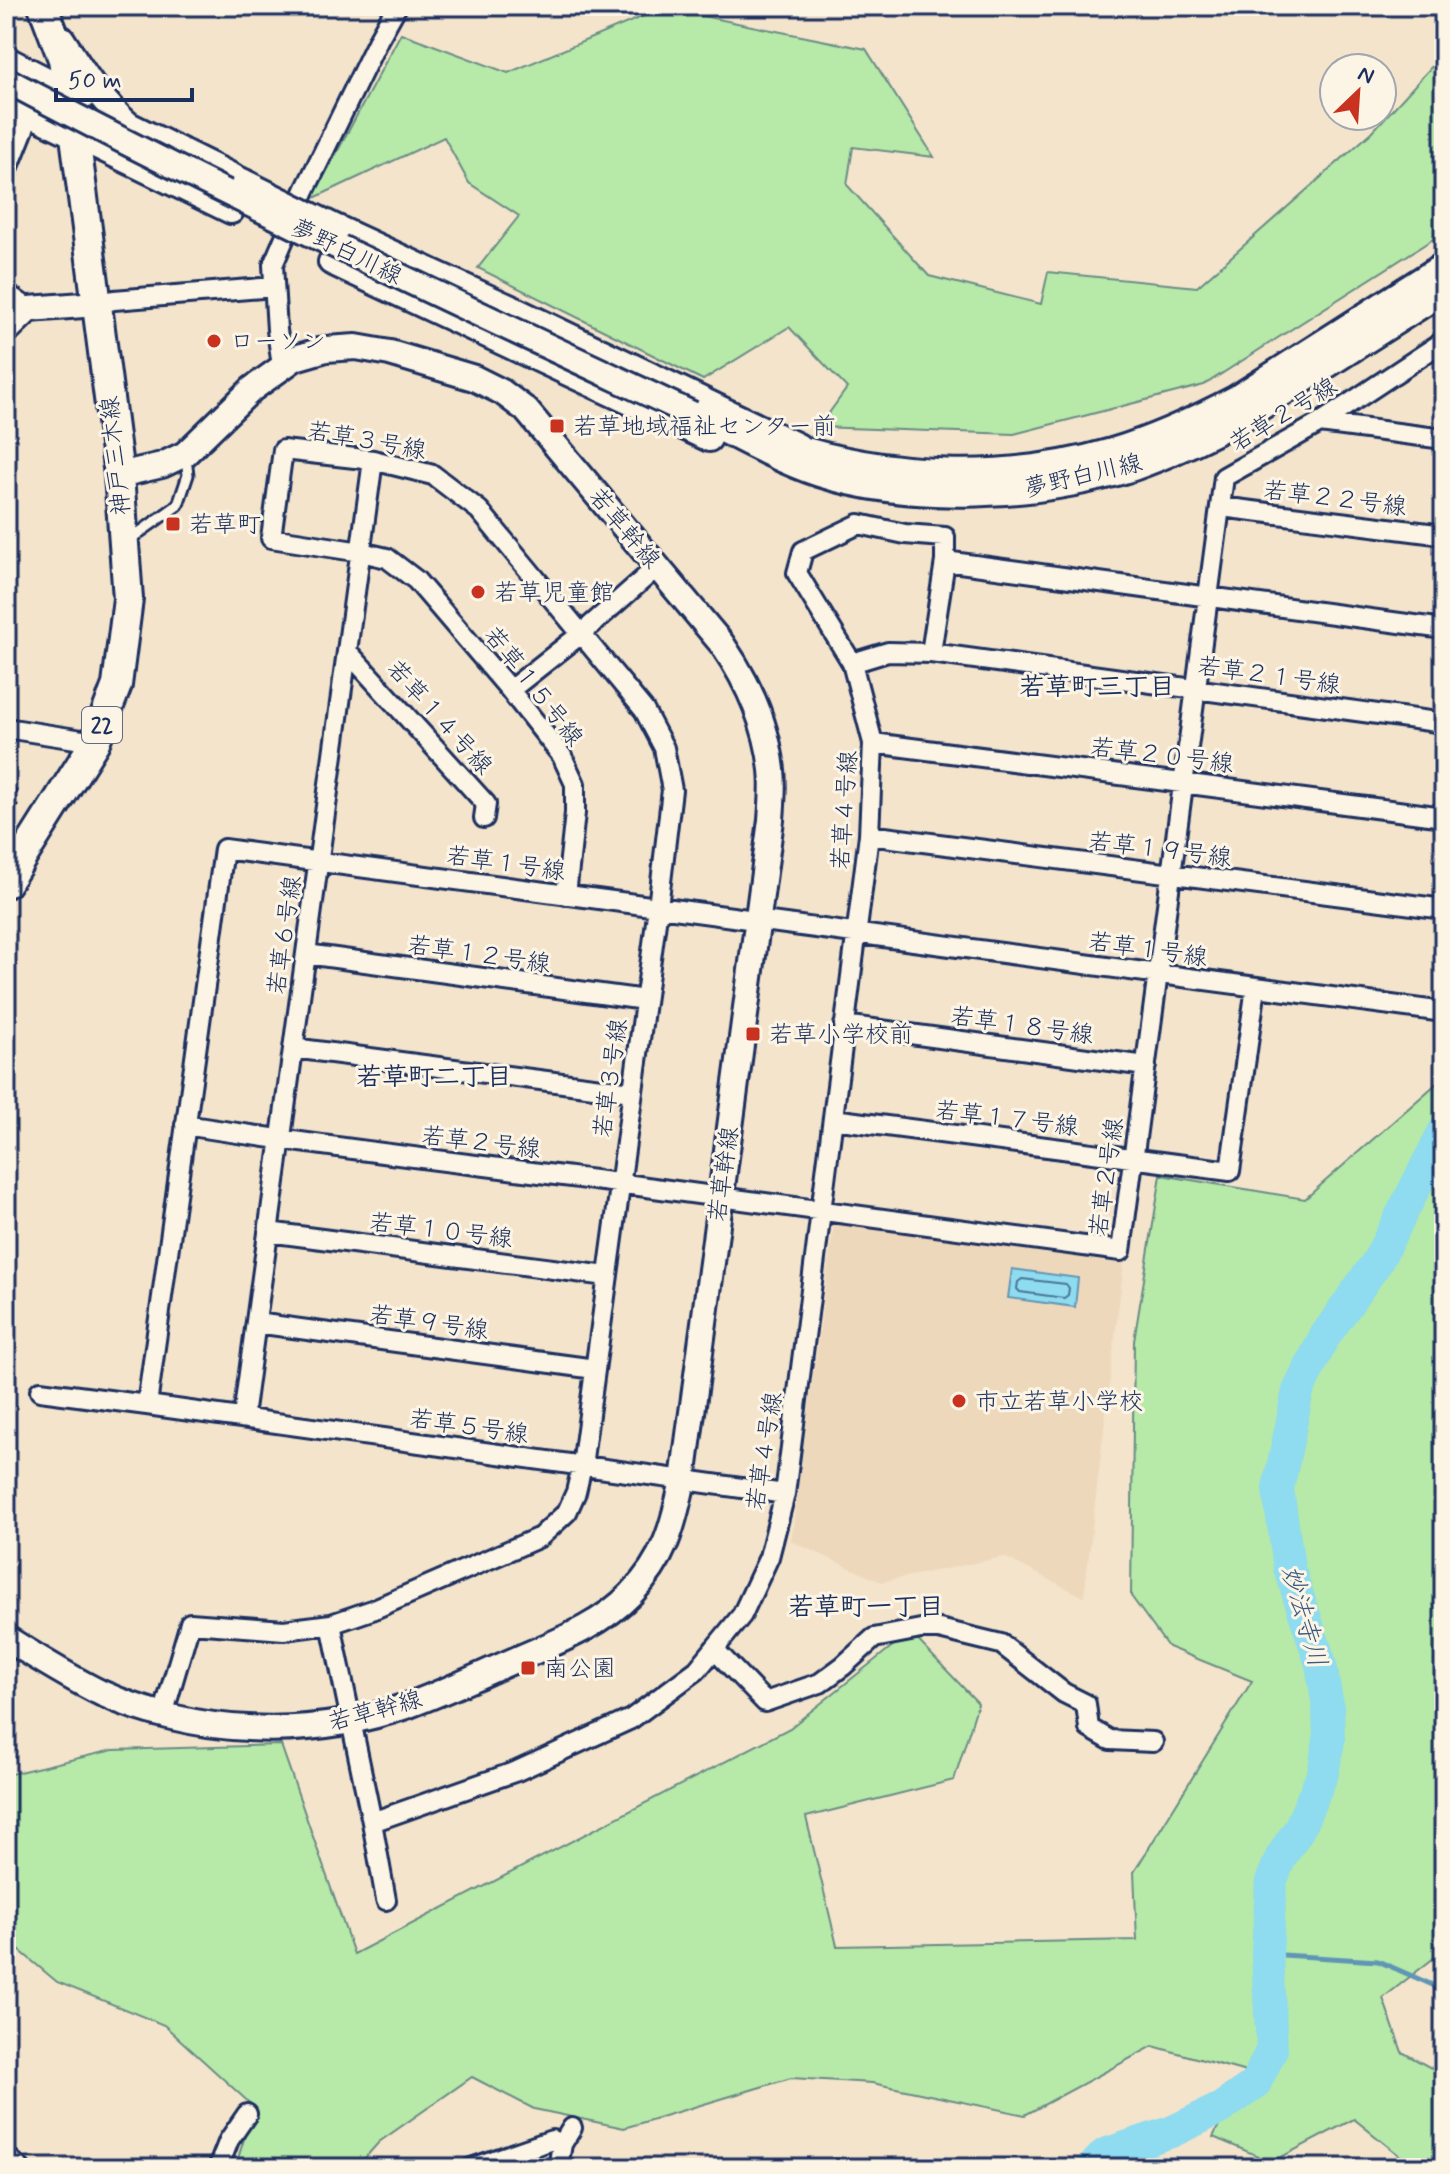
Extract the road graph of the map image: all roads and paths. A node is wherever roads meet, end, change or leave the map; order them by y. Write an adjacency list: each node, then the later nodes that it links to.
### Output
1 (395, 8): 12 (street)
2 (45, 11): 5 (main road, 神戸三木線 / 22); 7 (street)
3 (6, 59): 5 (street)
4 (6, 80): 24 (street, 夢野白川線, bridge)
5 (67, 91): 7 (street); 9 (main road, 神戸三木線 / 22)
6 (6, 102): 8 (street)
7 (113, 111): 24 (street, bridge)
8 (30, 114): 9 (street); 10 (street)
9 (75, 136): 15 (main road, 神戸三木線 / 22); 24 (street)
10 (6, 174)
11 (1444, 265): 24 (street, 夢野白川線)
12 (274, 287): 15 (street); 19 (street)
13 (1444, 291): 24 (street, 夢野白川線)
14 (6, 293): 16 (street)
15 (97, 304): 16 (street); 25 (main road, 神戸三木線 / 22)
16 (29, 309): 17 (street)
17 (6, 331)
18 (1444, 341): 20 (street, 若草２号線)
19 (282, 366): 22 (street, 若草幹線); 32 (street, 若草幹線)
20 (1320, 423): 21 (street); 26 (street, 若草２号線)
21 (1444, 439)
22 (185, 454): 25 (street); 29 (lane)
23 (373, 460): 28 (street, 若草３号線); 30 (street, 若草６号線); 35 (street, 若草３号線)
24 (814, 463)
25 (119, 475): 29 (main road, 神戸三木線 / 22)
26 (1221, 507): 27 (street, 若草２２号線); 33 (street, 若草２号線)
27 (1444, 535)
28 (271, 538): 30 (street, 若草１５号線)
29 (124, 543): 43 (main road, 神戸三木線 / 22)
30 (361, 552): 36 (street, 若草６号線); 40 (street, 若草１５号線)
31 (945, 561): 33 (street); 37 (street); 38 (street, 若草４号線)
32 (657, 567): 35 (street); 55 (street, 若草幹線)
33 (1209, 597): 34 (street); 39 (street, 若草２号線)
34 (1444, 629)
35 (581, 634): 40 (street); 53 (street, 若草３号線)
36 (348, 652): 47 (street, 若草１４号線); 49 (street, 若草６号線)
37 (931, 653): 38 (street, 若草２１号線); 39 (street, 若草２１号線)
38 (852, 663): 44 (street, 若草４号線)
39 (1196, 689): 41 (street, 若草２１号線); 45 (street, 若草２号線)
40 (510, 690): 52 (street, 若草１５号線)
41 (1444, 723)
42 (11, 729): 43 (street)
43 (95, 742): 51 (main road, 神戸三木線 / 22)
44 (873, 743): 45 (street, 若草２０号線); 48 (street, 若草４号線)
45 (1183, 781): 46 (street, 若草２０号線); 50 (street, 若草２号線)
46 (1444, 817)
47 (484, 818)
48 (869, 835): 50 (street, 若草１９号線); 56 (street, 若草４号線)
49 (318, 862): 52 (street, 若草１号線); 57 (street, 若草６号線); 67 (street, 若草１号線)
50 (1171, 875): 54 (street, 若草１９号線); 58 (street, 若草２号線)
51 (6, 883)
52 (566, 895): 53 (street, 若草１号線)
53 (658, 907): 55 (street, 若草１号線); 60 (street, 若草３号線)
54 (1444, 909)
55 (757, 921): 56 (street, 若草１号線); 71 (street, 若草幹線)
56 (856, 934): 58 (street, 若草１号線); 62 (street, 若草４号線)
57 (306, 954): 60 (street, 若草１２号線); 63 (street, 若草６号線)
58 (1158, 974): 59 (street, 若草１号線); 64 (street, 若草２号線)
59 (1256, 987): 61 (street, 若草１号線); 69 (street, 若草１７号線)
60 (645, 1000): 65 (street, 若草３号線)
61 (1444, 1012)
62 (844, 1025): 64 (street, 若草１８号線); 66 (street, 若草４号線)
63 (293, 1048): 65 (street); 68 (street, 若草６号線)
64 (1146, 1066): 69 (street, 若草２号線)
65 (632, 1092): 70 (street, 若草３号線)
66 (833, 1119): 69 (street, 若草１７号線); 72 (street, 若草４号線)
67 (185, 1125): 68 (street, 若草２号線); 78 (street, 若草１号線)
68 (281, 1140): 70 (street, 若草２号線); 73 (street, 若草６号線)
69 (1133, 1158): 72 (street, 若草２号線)
70 (620, 1183): 71 (street, 若草２号線); 74 (street, 若草３号線)
71 (720, 1198): 72 (street, 若草２号線); 81 (street, 若草幹線)
72 (821, 1212): 82 (street, 若草４号線)
73 (268, 1232): 74 (street, 若草１０号線); 75 (street, 若草６号線)
74 (607, 1276): 76 (street, 若草３号線)
75 (256, 1323): 76 (street, 若草９号線); 79 (street, 若草６号線)
76 (595, 1369): 80 (street, 若草３号線)
77 (40, 1391): 78 (street)
78 (147, 1405): 79 (street, 若草５号線)
79 (243, 1417): 80 (street, 若草５号線)
80 (582, 1466): 81 (street, 若草５号線); 83 (street, 若草３号線)
81 (683, 1480): 82 (street, 若草５号線); 87 (street, 若草幹線)
82 (785, 1494): 85 (street, 若草４号線)
83 (331, 1624): 86 (street, 若草３号線); 87 (street)
84 (6, 1638): 86 (street, 若草幹線)
85 (714, 1649): 88 (street); 89 (street, 若草４号線)
86 (163, 1715): 87 (street, 若草幹線)
87 (352, 1721): 89 (street)
88 (1153, 1742)
89 (372, 1822): 90 (street)
90 (386, 1900)
91 (247, 2114): 95 (street)
92 (6, 2156): 94 (street)
93 (506, 2162): 96 (street); 97 (street)
94 (20, 2168)
95 (218, 2168)
96 (471, 2168)
97 (558, 2168)

